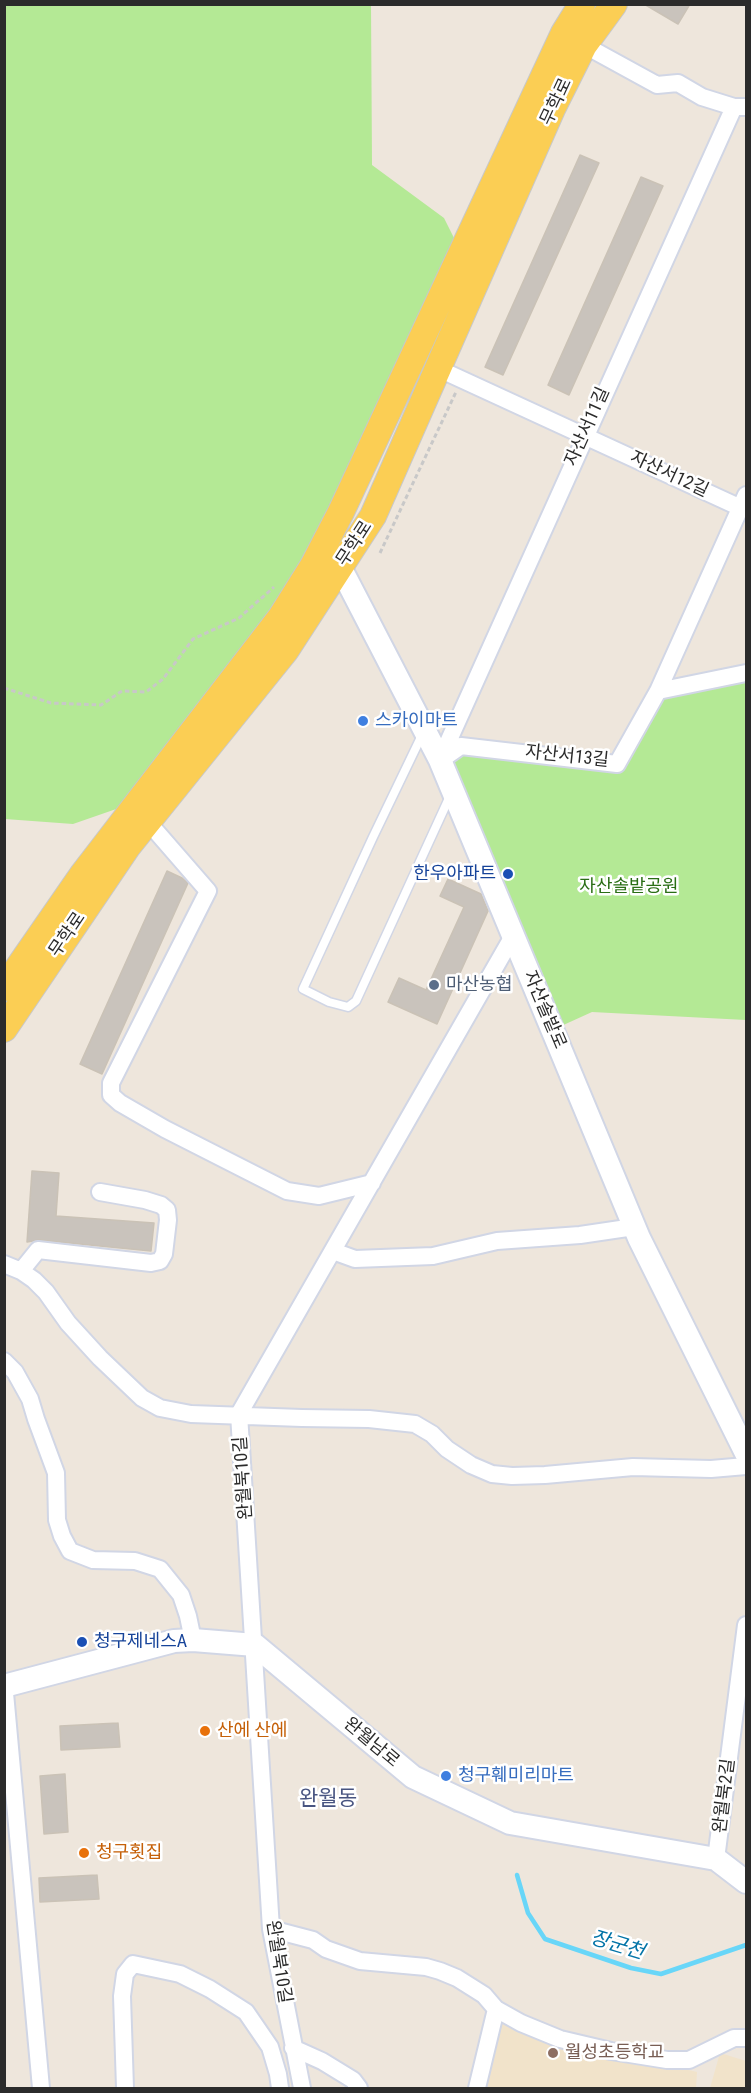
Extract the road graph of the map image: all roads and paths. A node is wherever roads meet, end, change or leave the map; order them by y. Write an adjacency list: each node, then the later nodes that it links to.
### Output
1 (582, 4): 10 (main road, 무학로)
2 (614, 4): 3 (main road, 무학로)
3 (585, 45): 4 (street); 5 (main road, 무학로)
4 (743, 107): 7 (street, 자산서11길)
5 (439, 369): 6 (street, 자산서12길); 10 (main road, 무학로)
6 (462, 380): 7 (street, 자산서12길); 9 (path)
7 (584, 437): 8 (street, 자산서12길); 16 (street, 자산서11길)
8 (744, 502): 14 (street, 자산서13길)
9 (380, 553)
10 (330, 559): 15 (main road, 자산솔밭로); 18 (main road, 무학로); 20 (main road, 무학로)
11 (281, 581): 13 (path)
12 (747, 673): 14 (street)
13 (4, 688)
14 (658, 691): 16 (street, 자산서13길)
15 (424, 730): 16 (main road, 자산솔밭로); 17 (lane)
16 (440, 760): 17 (main road, 자산솔밭로)
17 (453, 791): 19 (main road, 자산솔밭로)
18 (148, 822): 21 (main road, 무학로); 22 (street)
19 (513, 936): 22 (street, 완월북10길); 24 (main road, 자산솔밭로)
20 (4, 988)
21 (4, 1029)
22 (372, 1182): 25 (street, 완월북10길)
23 (100, 1192): 27 (street)
24 (634, 1227): 25 (street); 30 (main road, 자산솔밭로)
25 (333, 1251): 29 (street, 완월북10길)
26 (4, 1264): 27 (street)
27 (21, 1271): 29 (street)
28 (4, 1361): 33 (street)
29 (239, 1414): 31 (street); 34 (street, 완월북10길)
30 (747, 1453)
31 (747, 1466)
32 (747, 1625): 36 (street, 완월북2길)
33 (193, 1640): 34 (main road); 35 (main road)
34 (255, 1645): 36 (main road, 완월남로); 39 (street, 완월북10길)
35 (5, 1684): 43 (street)
36 (716, 1859): 37 (main road); 38 (main road, 완월남로)
37 (747, 1863)
38 (747, 1882)
39 (271, 1929): 40 (street); 42 (street, 완월북10길)
40 (496, 2009): 41 (street); 48 (street)
41 (747, 2038)
42 (293, 2048): 46 (street, 완월북10길); 47 (street)
43 (41, 2088)
44 (125, 2088): 45 (street)
45 (280, 2088)
46 (302, 2088)
47 (359, 2088)
48 (477, 2088)

